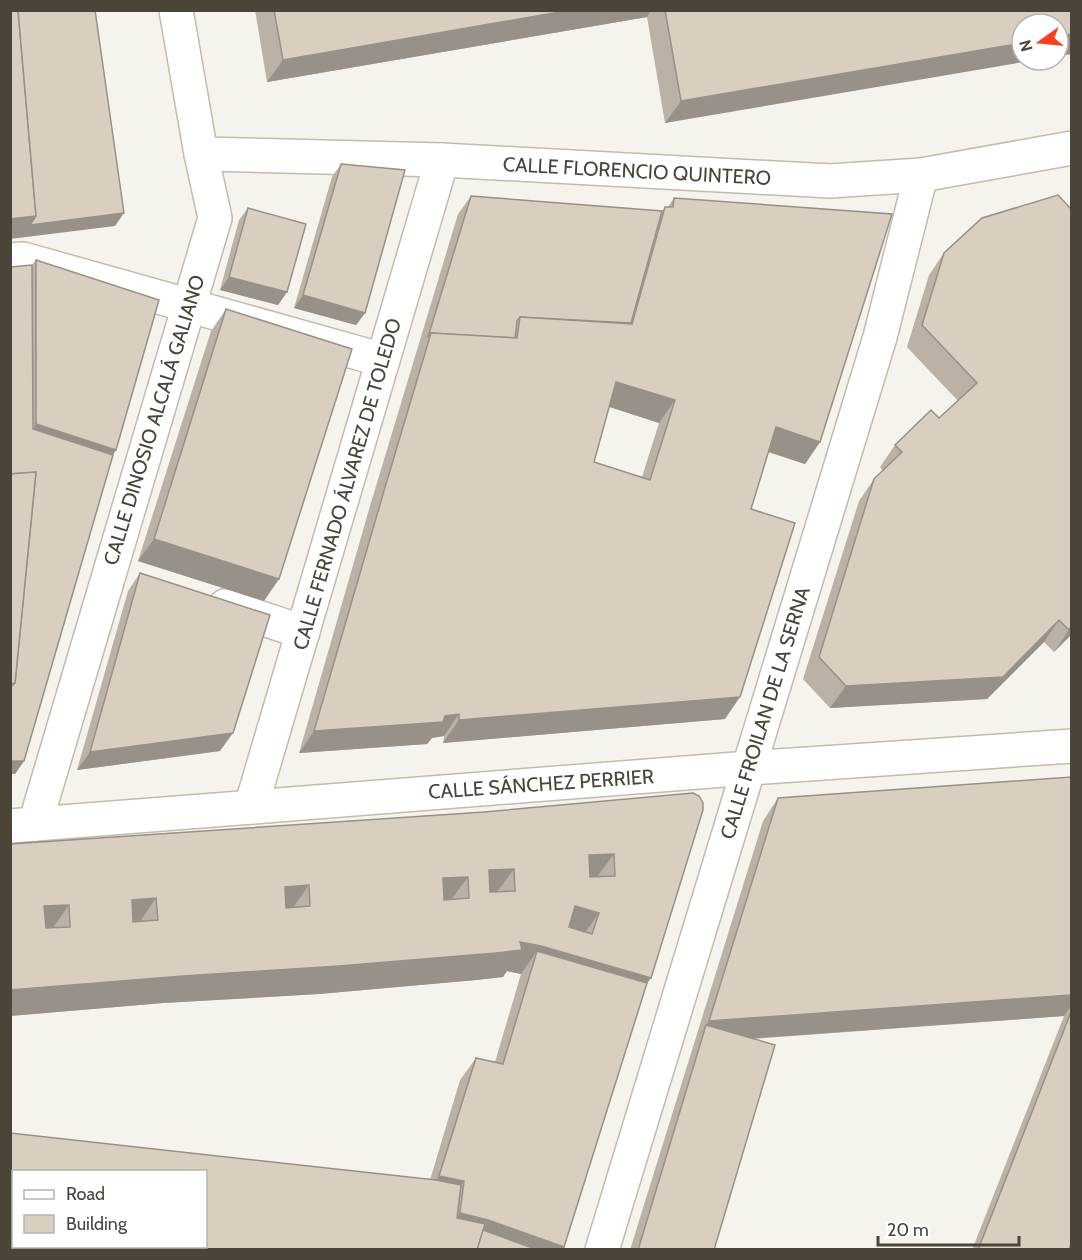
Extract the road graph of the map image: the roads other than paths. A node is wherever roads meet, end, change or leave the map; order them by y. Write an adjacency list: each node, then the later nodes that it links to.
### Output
1 (176, 10): 3 (street, CALLE DINOSIO ALCALÁ GALIANO)
2 (1071, 148): 5 (street, CALLE FLORENCIO QUINTERO)
3 (201, 154): 4 (street, CALLE FLORENCIO QUINTERO); 7 (street, CALLE DINOSIO ALCALÁ GALIANO)
4 (442, 160): 5 (street, CALLE FLORENCIO QUINTERO); 8 (street, CALLE FERNADO ÁLVAREZ DE TOLEDO)
5 (921, 175): 12 (street, CALLE FROILAN DE LA SERNA)
6 (10, 260): 7 (street)
7 (189, 305): 8 (street); 14 (street, CALLE DINOSIO ALCALÁ GALIANO)
8 (383, 360): 10 (street, CALLE FERNADO ÁLVAREZ DE TOLEDO)
9 (201, 598): 10 (street)
10 (303, 632): 13 (street, CALLE FERNADO ÁLVAREZ DE TOLEDO)
11 (1071, 746): 12 (street, CALLE SÁNCHEZ PERRIER)
12 (749, 768): 13 (street, CALLE SÁNCHEZ PERRIER); 15 (street, CALLE FROILAN DE LA SERNA)
13 (251, 807): 14 (street, CALLE SÁNCHEZ PERRIER)
14 (23, 825)
15 (602, 1250)

